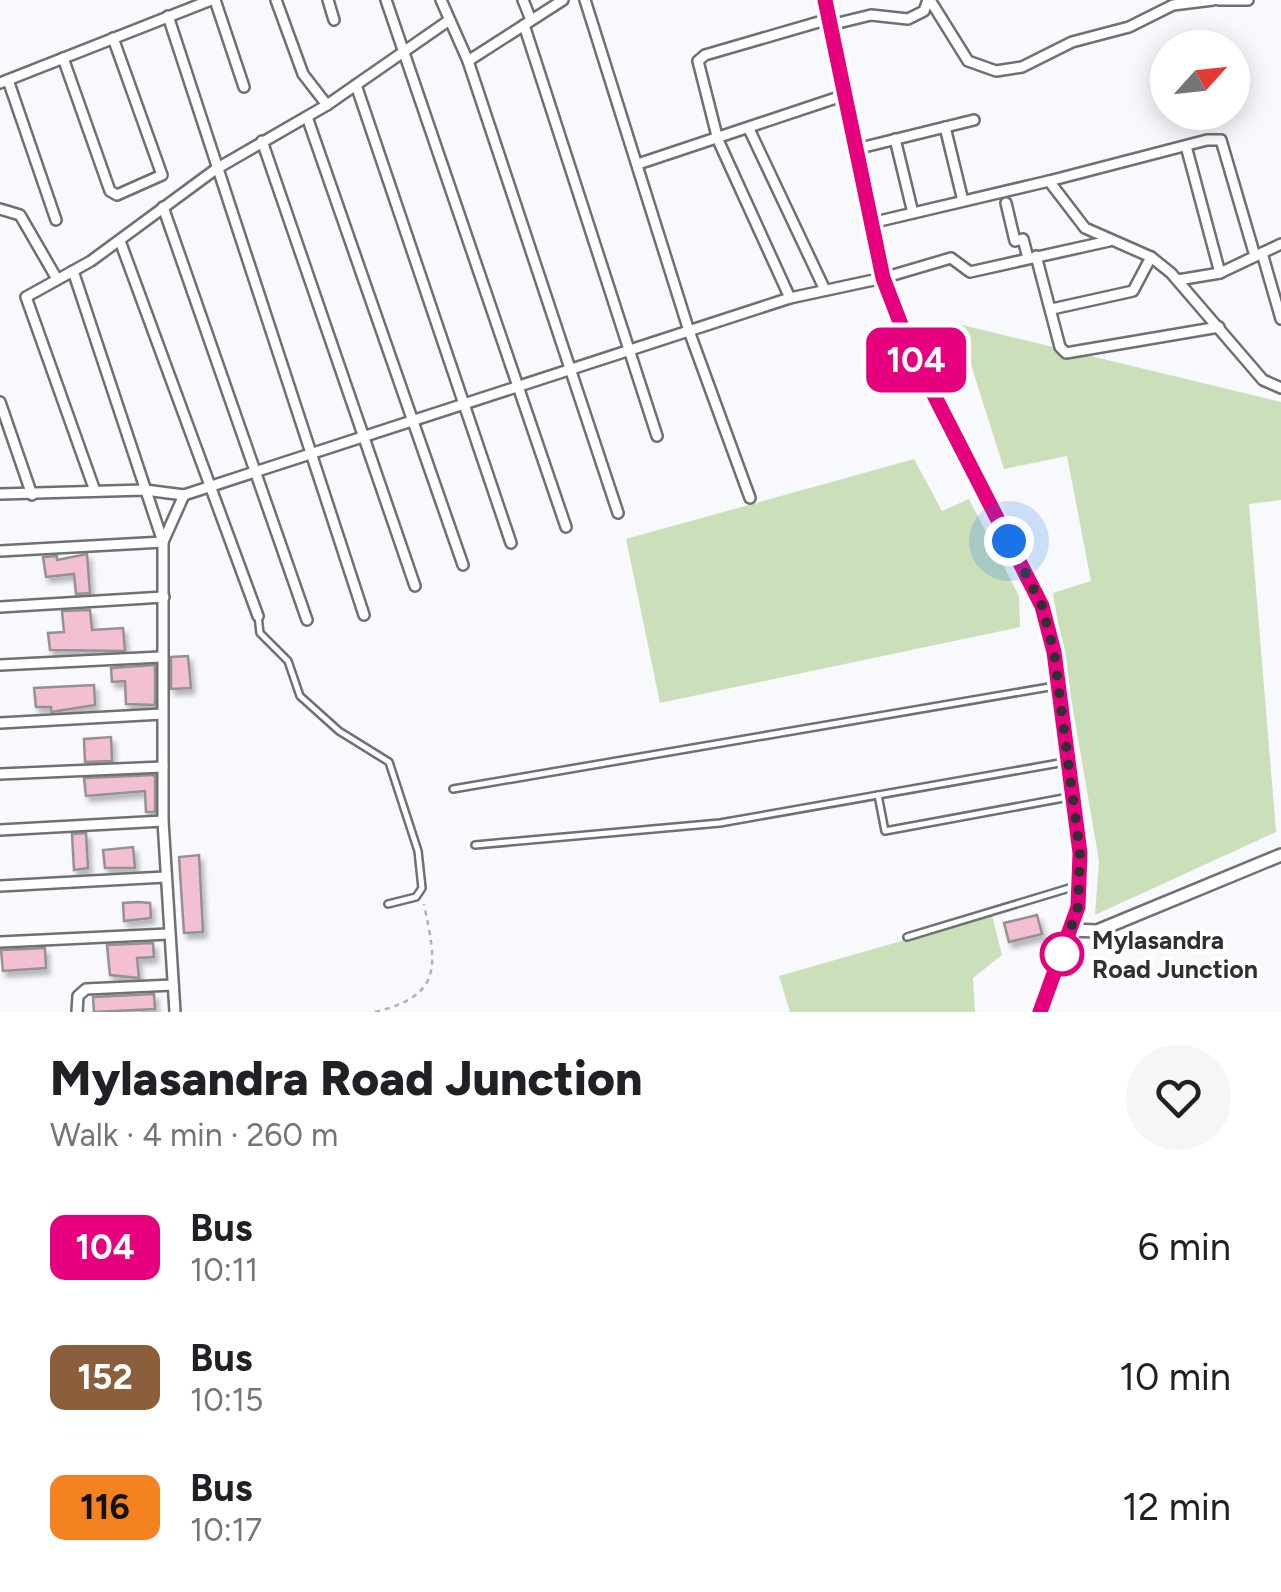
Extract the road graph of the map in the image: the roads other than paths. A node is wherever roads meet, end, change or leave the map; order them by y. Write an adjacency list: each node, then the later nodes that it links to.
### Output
1 (213, 0): 13 (street); 25 (street)
2 (276, 0): 27 (street)
3 (328, 0): 15 (street)
4 (386, 0): 20 (street)
5 (441, 0): 16 (street)
6 (523, 0): 18 (street)
7 (563, 0): 18 (street)
8 (585, 0): 37 (street)
9 (825, 0): 17 (main road)
10 (928, 0): 11 (street); 17 (street)
11 (1216, 0): 12 (street)
12 (1248, 0)
13 (180, 5): 14 (street)
14 (168, 16): 19 (street); 38 (street)
15 (334, 20)
16 (448, 22): 20 (street); 22 (street)
17 (830, 22): 26 (main road); 33 (street)
18 (528, 23): 22 (street); 64 (street)
19 (114, 38): 21 (street); 21 (street)
20 (403, 48): 24 (street); 66 (street)
21 (63, 58): 23 (street)
22 (468, 61): 65 (street)
23 (4, 82): 45 (street)
24 (356, 85): 27 (street); 69 (street)
25 (244, 87)
26 (845, 95): 31 (street); 36 (main road)
27 (327, 105): 28 (street)
28 (307, 117): 34 (street); 70 (street)
29 (974, 120): 30 (street)
30 (945, 127): 32 (street); 40 (street)
31 (750, 129): 33 (street); 58 (street)
32 (895, 139): 36 (street); 44 (street)
33 (718, 140): 37 (street); 59 (street)
34 (262, 141): 38 (street); 72 (street)
35 (1186, 146): 39 (street); 50 (street); 54 (street)
36 (856, 149): 46 (main road)
37 (638, 164): 63 (street)
38 (216, 169): 42 (street); 73 (street)
39 (1049, 181): 40 (street); 47 (street)
40 (963, 201): 44 (street)
41 (1006, 203): 51 (street)
42 (163, 206): 48 (street); 74 (street)
43 (0, 209): 56 (street)
44 (913, 213): 46 (street)
45 (56, 220)
46 (871, 223): 55 (main road)
47 (1109, 240): 51 (street); 52 (street)
48 (120, 242): 53 (street); 75 (street)
49 (1281, 244): 50 (street)
50 (1258, 255): 54 (street); 61 (street)
51 (1032, 257): 55 (street); 60 (street)
52 (1151, 257): 57 (street); 60 (street)
53 (73, 271): 56 (street); 76 (street)
54 (1220, 273): 57 (street)
55 (883, 278): 58 (street); 96 (main road)
56 (57, 280): 77 (street)
57 (1178, 280): 62 (street)
58 (825, 290): 59 (street)
59 (790, 298): 63 (street)
60 (1052, 309): 62 (street)
61 (1281, 319)
62 (1219, 326): 67 (street)
63 (689, 331): 64 (street); 81 (street)
64 (631, 349): 65 (street); 71 (street)
65 (570, 367): 66 (street); 82 (street)
66 (517, 385): 69 (street); 83 (street)
67 (1281, 388)
68 (0, 402): 79 (street)
69 (465, 404): 70 (street); 85 (street)
70 (414, 421): 72 (street); 87 (street)
71 (657, 436)
72 (362, 439): 73 (street); 88 (street)
73 (308, 456): 74 (street); 91 (street)
74 (257, 472): 75 (street); 93 (street)
75 (212, 489): 80 (street); 92 (street)
76 (145, 490): 77 (street); 80 (street); 84 (street)
77 (95, 491): 79 (street)
78 (0, 494): 79 (street)
79 (32, 495)
80 (184, 496): 84 (street)
81 (750, 498)
82 (618, 513)
83 (566, 526)
84 (163, 542): 86 (street); 89 (street)
85 (511, 543)
86 (0, 551)
87 (463, 565)
88 (415, 586)
89 (164, 597): 90 (street); 94 (street)
90 (0, 607)
91 (364, 615)
92 (258, 616): 112 (lane)
93 (307, 620)
94 (160, 658): 95 (street); 97 (street)
95 (0, 665)
96 (1058, 685): 99 (main road); 102 (lane)
97 (162, 714): 98 (street); 100 (street)
98 (0, 723)
99 (1068, 762): 103 (lane); 104 (main road)
100 (163, 767): 101 (street); 105 (street)
101 (0, 774)
102 (453, 789)
103 (878, 794): 104 (lane); 107 (lane)
104 (1072, 796): 111 (main road)
105 (163, 821): 106 (street); 109 (street)
106 (0, 830)
107 (475, 845)
108 (1281, 856): 113 (street)
109 (165, 877): 110 (street); 114 (street)
110 (0, 886)
111 (1079, 886): 113 (main road); 115 (lane)
112 (388, 904)
113 (1071, 930): 120 (main road)
114 (168, 934): 116 (street); 117 (street)
115 (906, 938)
116 (0, 942)
117 (173, 986): 118 (street); 119 (street)
118 (76, 1012)
119 (176, 1012)
120 (1040, 1012)

